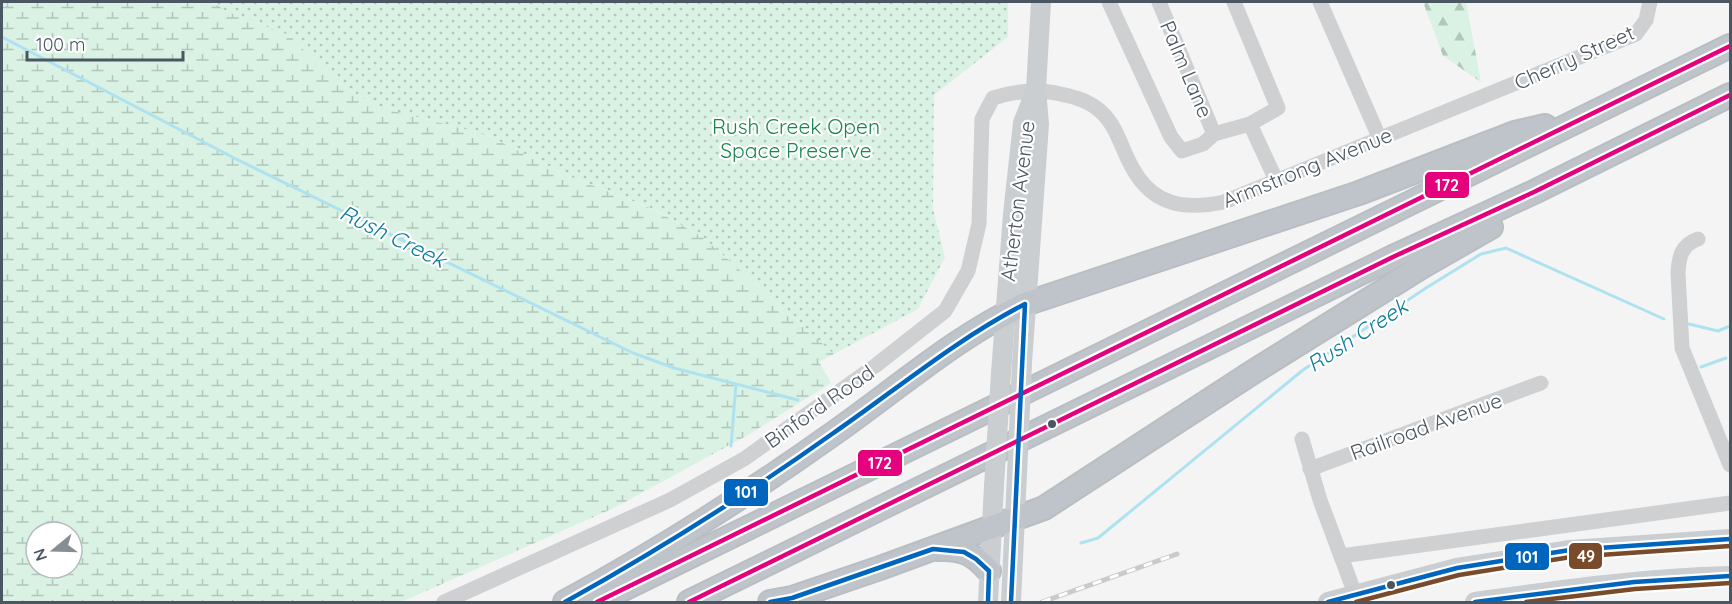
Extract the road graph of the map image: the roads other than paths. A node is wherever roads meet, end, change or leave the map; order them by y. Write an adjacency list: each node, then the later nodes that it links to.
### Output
1 (1041, 2): 8 (main road, Atherton Avenue)
2 (1109, 2): 13 (street)
3 (1159, 2): 13 (street, Palm Lane)
4 (1234, 2): 12 (street, Palm Lane)
5 (1320, 2): 14 (street)
6 (1650, 2): 10 (street, Cherry Street)
7 (1731, 46): 11 (highway)
8 (1036, 89): 15 (street, Armstrong Avenue); 18 (main road, Atherton Avenue); 33 (street, Binford Road)
9 (1731, 94): 16 (highway)
10 (1481, 97): 14 (street, Armstrong Avenue)
11 (1592, 113): 18 (highway); 35 (highway)
12 (1250, 124): 13 (street, Palm Lane); 15 (street)
13 (1214, 134)
14 (1379, 137): 15 (street, Armstrong Avenue)
15 (1276, 180)
16 (1534, 192): 24 (highway); 36 (highway)
17 (1698, 239): 21 (street)
18 (1015, 309): 24 (main road, Atherton Avenue, bridge); 25 (main road, Atherton Avenue, bridge); 34 (highway)
19 (1541, 383): 22 (street, Railroad Avenue)
20 (1302, 439): 22 (street)
21 (1731, 465)
22 (1310, 469): 28 (street)
23 (1731, 503): 28 (street)
24 (1014, 520): 25 (highway); 31 (main road, Atherton Avenue)
25 (992, 528): 27 (highway); 30 (main road, Atherton Avenue)
26 (1731, 539): 32 (main road)
27 (933, 549): 30 (highway); 37 (highway)
28 (1341, 556): 32 (street)
29 (1731, 576): 39 (main road)
30 (989, 588)
31 (1011, 594)
32 (1355, 600): 38 (main road)
33 (444, 603)
34 (565, 603)
35 (597, 603)
36 (689, 603)
37 (770, 603)
38 (1328, 603)
39 (1475, 603)

